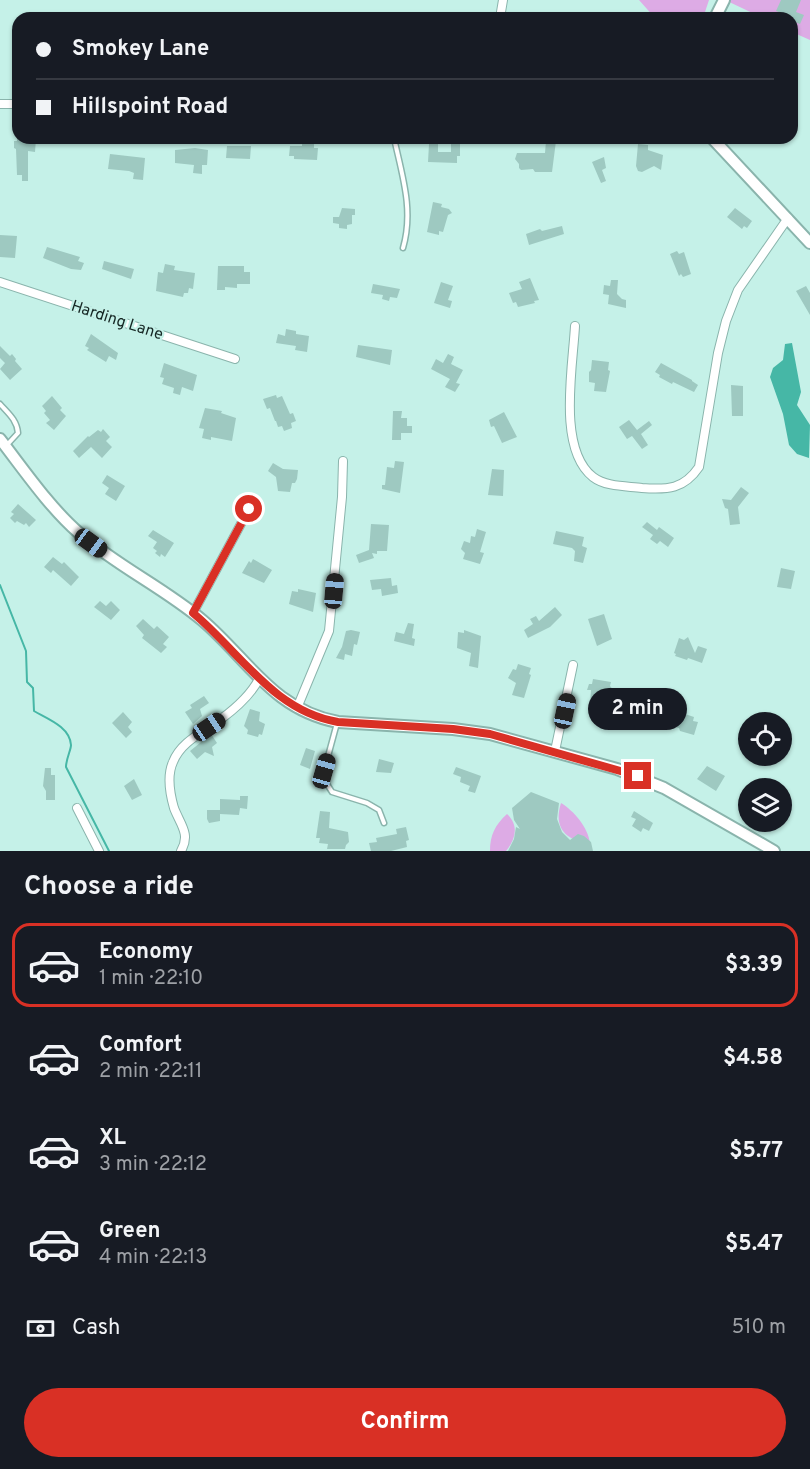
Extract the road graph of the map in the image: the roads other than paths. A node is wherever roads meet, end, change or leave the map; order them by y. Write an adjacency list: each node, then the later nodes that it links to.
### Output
1 (395, 144): 5 (lane)
2 (718, 144): 3 (street)
3 (788, 218): 4 (street); 7 (street)
4 (810, 243)
5 (403, 248)
6 (0, 282): 8 (street, Harding Lane)
7 (575, 326)
8 (235, 359)
9 (0, 404): 10 (lane)
10 (3, 443): 13 (street)
11 (343, 461): 16 (street)
12 (249, 498): 13 (street)
13 (193, 613): 15 (street)
14 (573, 665): 18 (street)
15 (259, 679): 16 (street); 22 (street)
16 (297, 708): 17 (street)
17 (338, 722): 18 (street); 20 (lane)
18 (555, 751): 23 (street)
19 (77, 808): 21 (street)
20 (384, 823)
21 (99, 851)
22 (181, 851)
23 (774, 851)

